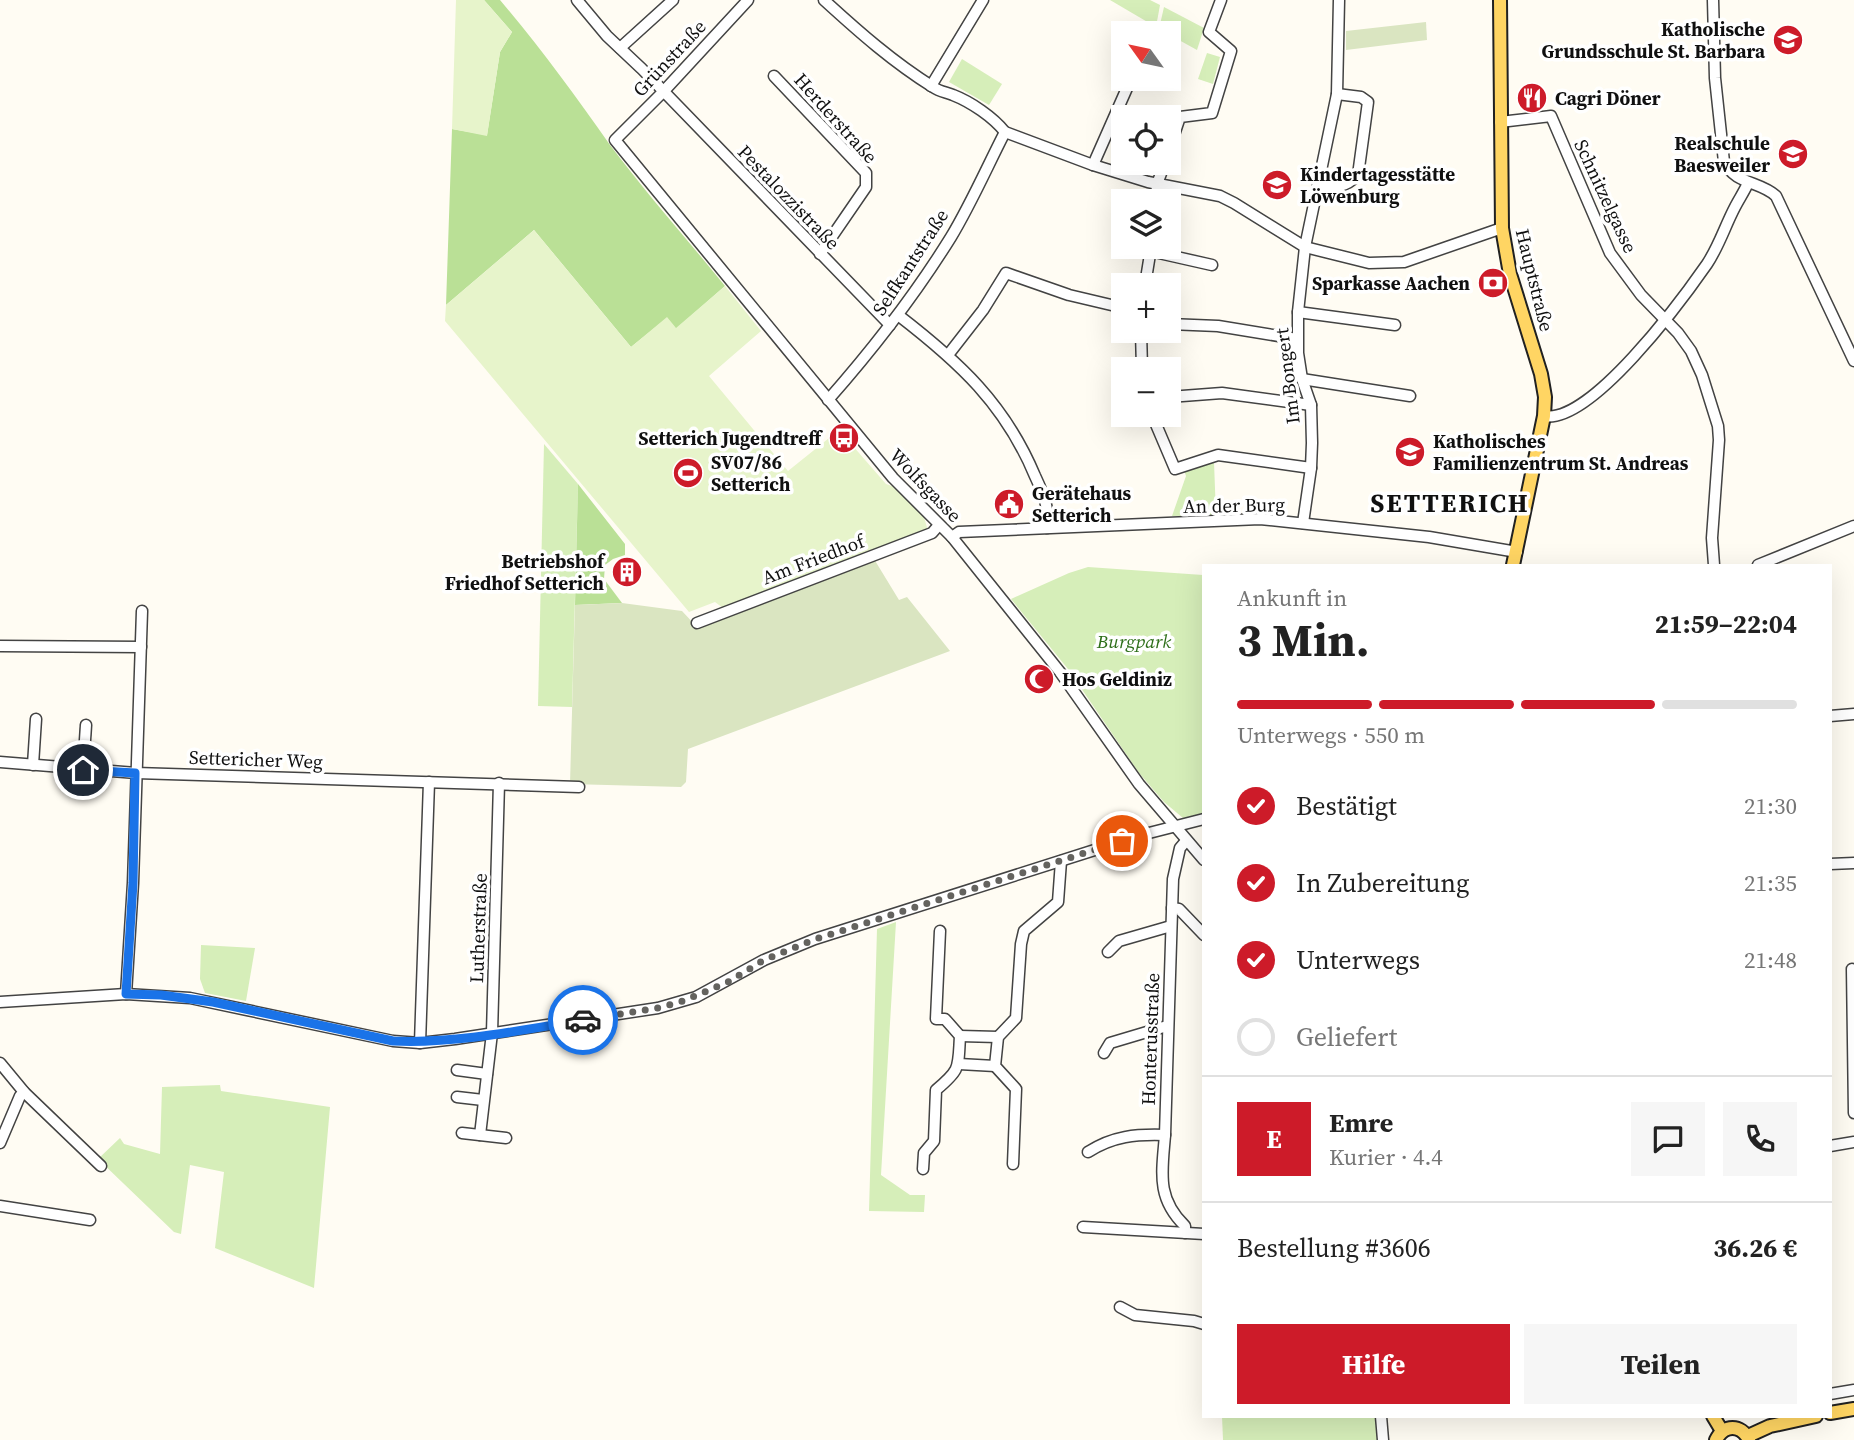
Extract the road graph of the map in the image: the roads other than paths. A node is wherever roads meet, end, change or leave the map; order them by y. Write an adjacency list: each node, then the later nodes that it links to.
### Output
1 (576, 0): 10 (street, Pestalozzistraße)
2 (673, 0): 10 (street)
3 (748, 0): 14 (street, Grünstraße)
4 (824, 0): 12 (street)
5 (983, 0): 12 (street)
6 (1221, 0): 16 (street)
7 (1339, 0): 15 (street, Im Bongert)
8 (1500, 0): 17 (main road, Hauptstraße)
9 (1713, 0): 22 (street)
10 (620, 48): 14 (street, Pestalozzistraße)
11 (774, 76): 28 (street, Herderstraße)
12 (931, 86): 18 (street)
13 (1126, 91): 20 (street)
14 (663, 92): 19 (street, Grünstraße); 28 (street, Pestalozzistraße)
15 (1337, 94): 24 (street, Im Bongert); 24 (street)
16 (1181, 117)
17 (1500, 122): 26 (main road, Hauptstraße); 34 (street, Schnitzelgasse)
18 (1005, 132): 20 (street); 33 (street, Selfkantstraße)
19 (615, 140): 44 (street, Wolfsgasse)
20 (1093, 165): 23 (street)
21 (1160, 175): 23 (street)
22 (1748, 183): 34 (street); 40 (street)
23 (1157, 184): 25 (street); 27 (street)
24 (1318, 185): 27 (street, Im Bongert)
25 (1157, 189)
26 (1502, 228): 27 (street); 46 (main road, Hauptstraße)
27 (1305, 247): 32 (street, Im Bongert)
28 (820, 254): 36 (street, Pestalozzistraße)
29 (1181, 257): 30 (street)
30 (1213, 265)
31 (1111, 304): 39 (street)
32 (1298, 312): 37 (street); 38 (street, Im Bongert)
33 (898, 315): 36 (street, Selfkantstraße); 39 (street)
34 (1665, 320): 46 (street); 56 (street, Schnitzelgasse)
35 (1181, 324): 38 (street)
36 (890, 325): 44 (street, Selfkantstraße)
37 (1395, 326)
38 (1297, 338): 41 (street, Im Bongert)
39 (948, 355): 52 (street)
40 (1854, 360)
41 (1302, 379): 43 (street); 45 (street, Im Bongert)
42 (1181, 396): 45 (street)
43 (1410, 396)
44 (828, 400): 50 (street, Wolfsgasse)
45 (1311, 405): 48 (street, Im Bongert)
46 (1544, 416): 54 (main road, Hauptstraße)
47 (1157, 427): 48 (street)
48 (1311, 468): 49 (street, Im Bongert)
49 (1303, 523): 52 (street, An der Burg); 54 (street, An der Burg)
50 (939, 525): 53 (street, Wolfsgasse); 59 (street, Am Friedhof)
51 (1854, 526): 57 (street)
52 (1047, 528): 53 (street, An der Burg)
53 (952, 537): 74 (street, Wolfsgasse)
54 (1517, 552): 55 (main road, Hauptstraße)
55 (1513, 564)
56 (1714, 564)
57 (1760, 564)
58 (142, 611): 61 (street)
59 (697, 623)
60 (0, 646): 61 (street)
61 (141, 647): 69 (street)
62 (1854, 714): 63 (street)
63 (1832, 716)
64 (36, 719): 67 (street)
65 (86, 725): 68 (street)
66 (0, 762): 67 (street, Settericher Weg)
67 (33, 765): 68 (street, Settericher Weg)
68 (83, 770): 69 (street, Settericher Weg)
69 (135, 773): 70 (street, Settericher Weg); 86 (street)
70 (429, 782): 71 (street, Settericher Weg); 92 (street)
71 (499, 783): 72 (street, Settericher Weg); 89 (street, Lutherstraße)
72 (579, 787)
73 (1202, 819): 74 (street)
74 (1174, 826): 75 (street, Wolfsgasse); 77 (street)
75 (1186, 841): 76 (street, Wolfsgasse); 80 (street, Honterusstraße)
76 (1202, 858)
77 (1061, 861): 89 (street); 91 (street)
78 (1854, 863): 79 (street)
79 (1832, 864)
80 (1172, 908): 81 (street, Honterusstraße); 83 (street)
81 (1171, 926): 84 (street); 88 (street, Honterusstraße)
82 (940, 931): 90 (street)
83 (1202, 933)
84 (1108, 952)
85 (1853, 969): 102 (street)
86 (126, 994): 87 (street); 92 (street)
87 (0, 1002)
88 (1167, 1026): 93 (street); 105 (street, Honterusstraße)
89 (492, 1033): 92 (street); 98 (street, Lutherstraße)
90 (960, 1036): 91 (street); 95 (street)
91 (998, 1037): 96 (street)
92 (420, 1042)
93 (1104, 1053)
94 (0, 1063): 99 (street)
95 (958, 1064): 96 (street); 113 (street)
96 (995, 1066): 111 (street)
97 (457, 1070): 98 (street)
98 (487, 1073): 101 (street, Lutherstraße)
99 (24, 1092): 108 (street); 112 (street)
100 (457, 1097): 101 (street)
101 (483, 1100): 104 (street, Lutherstraße)
102 (1854, 1113)
103 (462, 1133): 104 (street)
104 (480, 1135): 106 (street)
105 (1165, 1135): 110 (street); 117 (street, Honterusstraße)
106 (506, 1138)
107 (1854, 1142): 109 (street)
108 (0, 1143)
109 (1832, 1146)
110 (1088, 1152)
111 (1013, 1164)
112 (101, 1166)
113 (923, 1168)
114 (0, 1206): 115 (street)
115 (90, 1220)
116 (1083, 1227): 117 (street)
117 (1185, 1233): 118 (street)
118 (1202, 1234)
119 (1120, 1307): 120 (street)
120 (1202, 1323)
121 (1854, 1390): 122 (street)
122 (1832, 1394)
123 (1854, 1409): 124 (main road)
124 (1832, 1413)
125 (1381, 1418): 130 (street)
126 (1714, 1418): 128 (main road)
127 (1807, 1418): 129 (main road)
128 (1719, 1435): 129 (main road)
129 (1749, 1438)
130 (1383, 1440)

